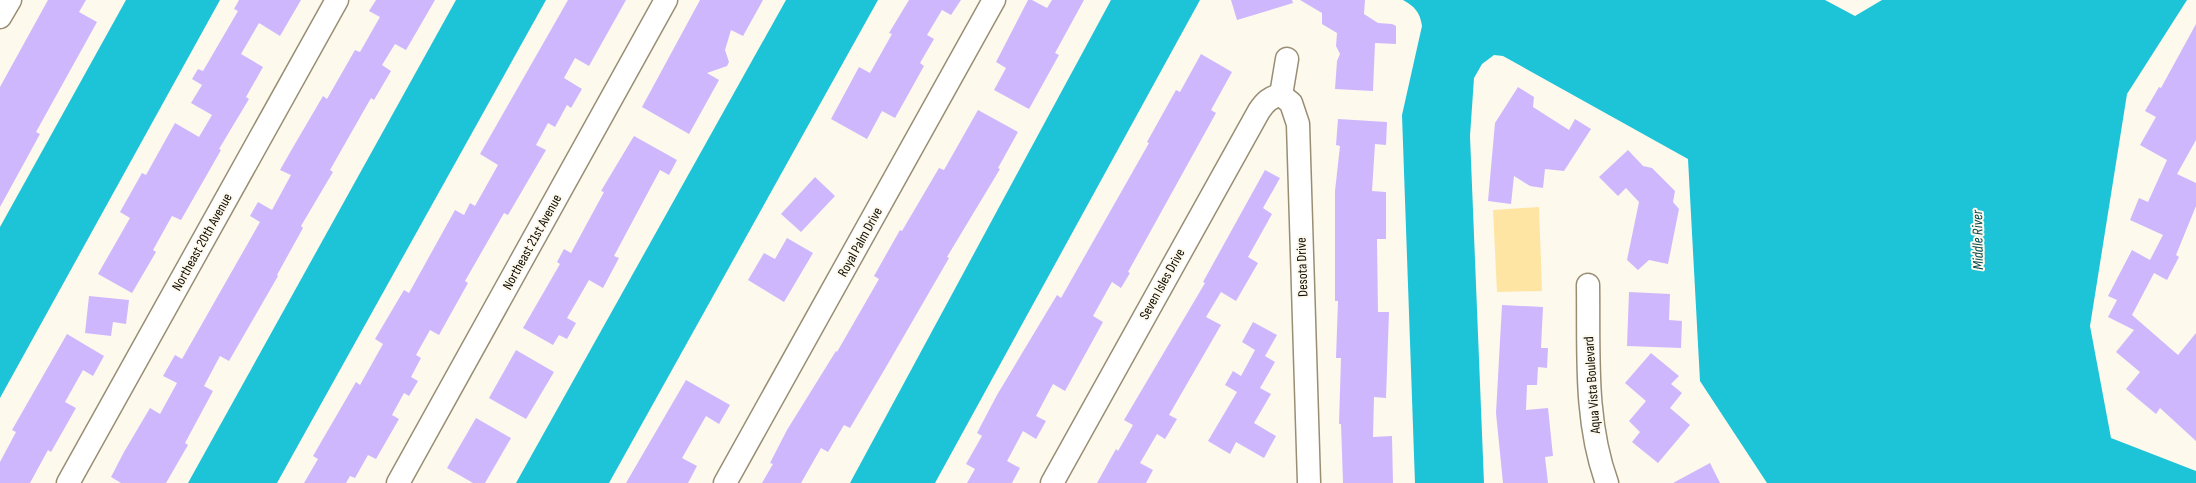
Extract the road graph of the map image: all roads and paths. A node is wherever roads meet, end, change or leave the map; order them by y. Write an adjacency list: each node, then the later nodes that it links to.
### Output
1 (10, 0): 5 (street)
2 (337, 0): 10 (street, Northeast 20th Avenue)
3 (666, 0): 11 (street, Northeast 21st Avenue)
4 (994, 0): 12 (street, Royal Palm Drive)
5 (0, 18)
6 (1287, 58): 7 (street)
7 (1281, 96): 9 (street, Desota Drive); 13 (street, Seven Isles Drive)
8 (1588, 285): 14 (street, Aqua Vista Boulevard)
9 (1306, 478)
10 (68, 483)
11 (398, 483)
12 (725, 483)
13 (1052, 483)
14 (1607, 483)

